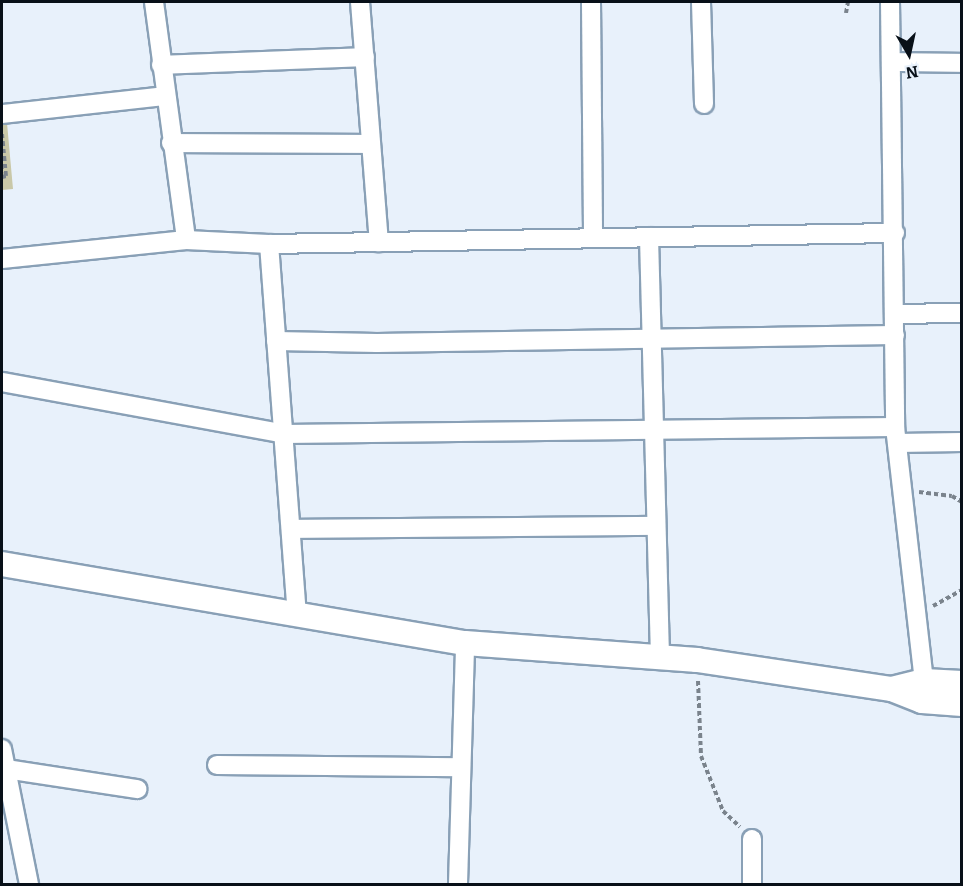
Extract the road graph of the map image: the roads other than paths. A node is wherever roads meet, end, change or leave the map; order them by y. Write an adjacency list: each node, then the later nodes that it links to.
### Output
1 (154, 2): 9 (street)
2 (360, 2): 6 (street)
3 (591, 2): 17 (street)
4 (702, 2): 11 (street)
5 (890, 2): 7 (street)
6 (365, 57): 9 (street); 14 (street)
7 (892, 62): 8 (street); 15 (street)
8 (962, 63)
9 (161, 65): 10 (street)
10 (164, 96): 12 (street); 13 (street)
11 (704, 104)
12 (2, 114)
13 (171, 143): 14 (street); 18 (street)
14 (371, 144): 19 (street)
15 (895, 233): 16 (street); 23 (street)
16 (649, 237): 17 (street); 25 (street)
17 (593, 238): 19 (street)
18 (186, 240): 20 (street); 21 (street)
19 (379, 242): 20 (street)
20 (269, 244): 26 (street)
21 (2, 260)
22 (962, 313): 23 (street)
23 (895, 314): 24 (street)
24 (895, 335): 25 (street); 30 (street)
25 (652, 340): 26 (street); 28 (street)
26 (276, 341): 29 (street)
27 (2, 382): 29 (street)
28 (654, 430): 29 (street); 30 (street); 32 (street)
29 (284, 434): 33 (street)
30 (896, 435): 31 (street); 38 (street)
31 (962, 442)
32 (656, 526): 33 (street); 37 (street)
33 (291, 529): 35 (street)
34 (2, 564): 35 (main road)
35 (297, 615): 36 (main road)
36 (465, 643): 37 (main road); 44 (street)
37 (660, 657): 40 (main road)
38 (924, 681): 39 (main road); 40 (main road)
39 (962, 683)
40 (892, 689): 41 (main road)
41 (962, 704)
42 (2, 749): 45 (street)
43 (217, 765): 44 (street)
44 (461, 767): 50 (street)
45 (6, 769): 46 (street); 47 (street)
46 (137, 789)
47 (6, 795): 49 (street)
48 (752, 839): 51 (street)
49 (29, 885)
50 (458, 885)
51 (752, 885)

